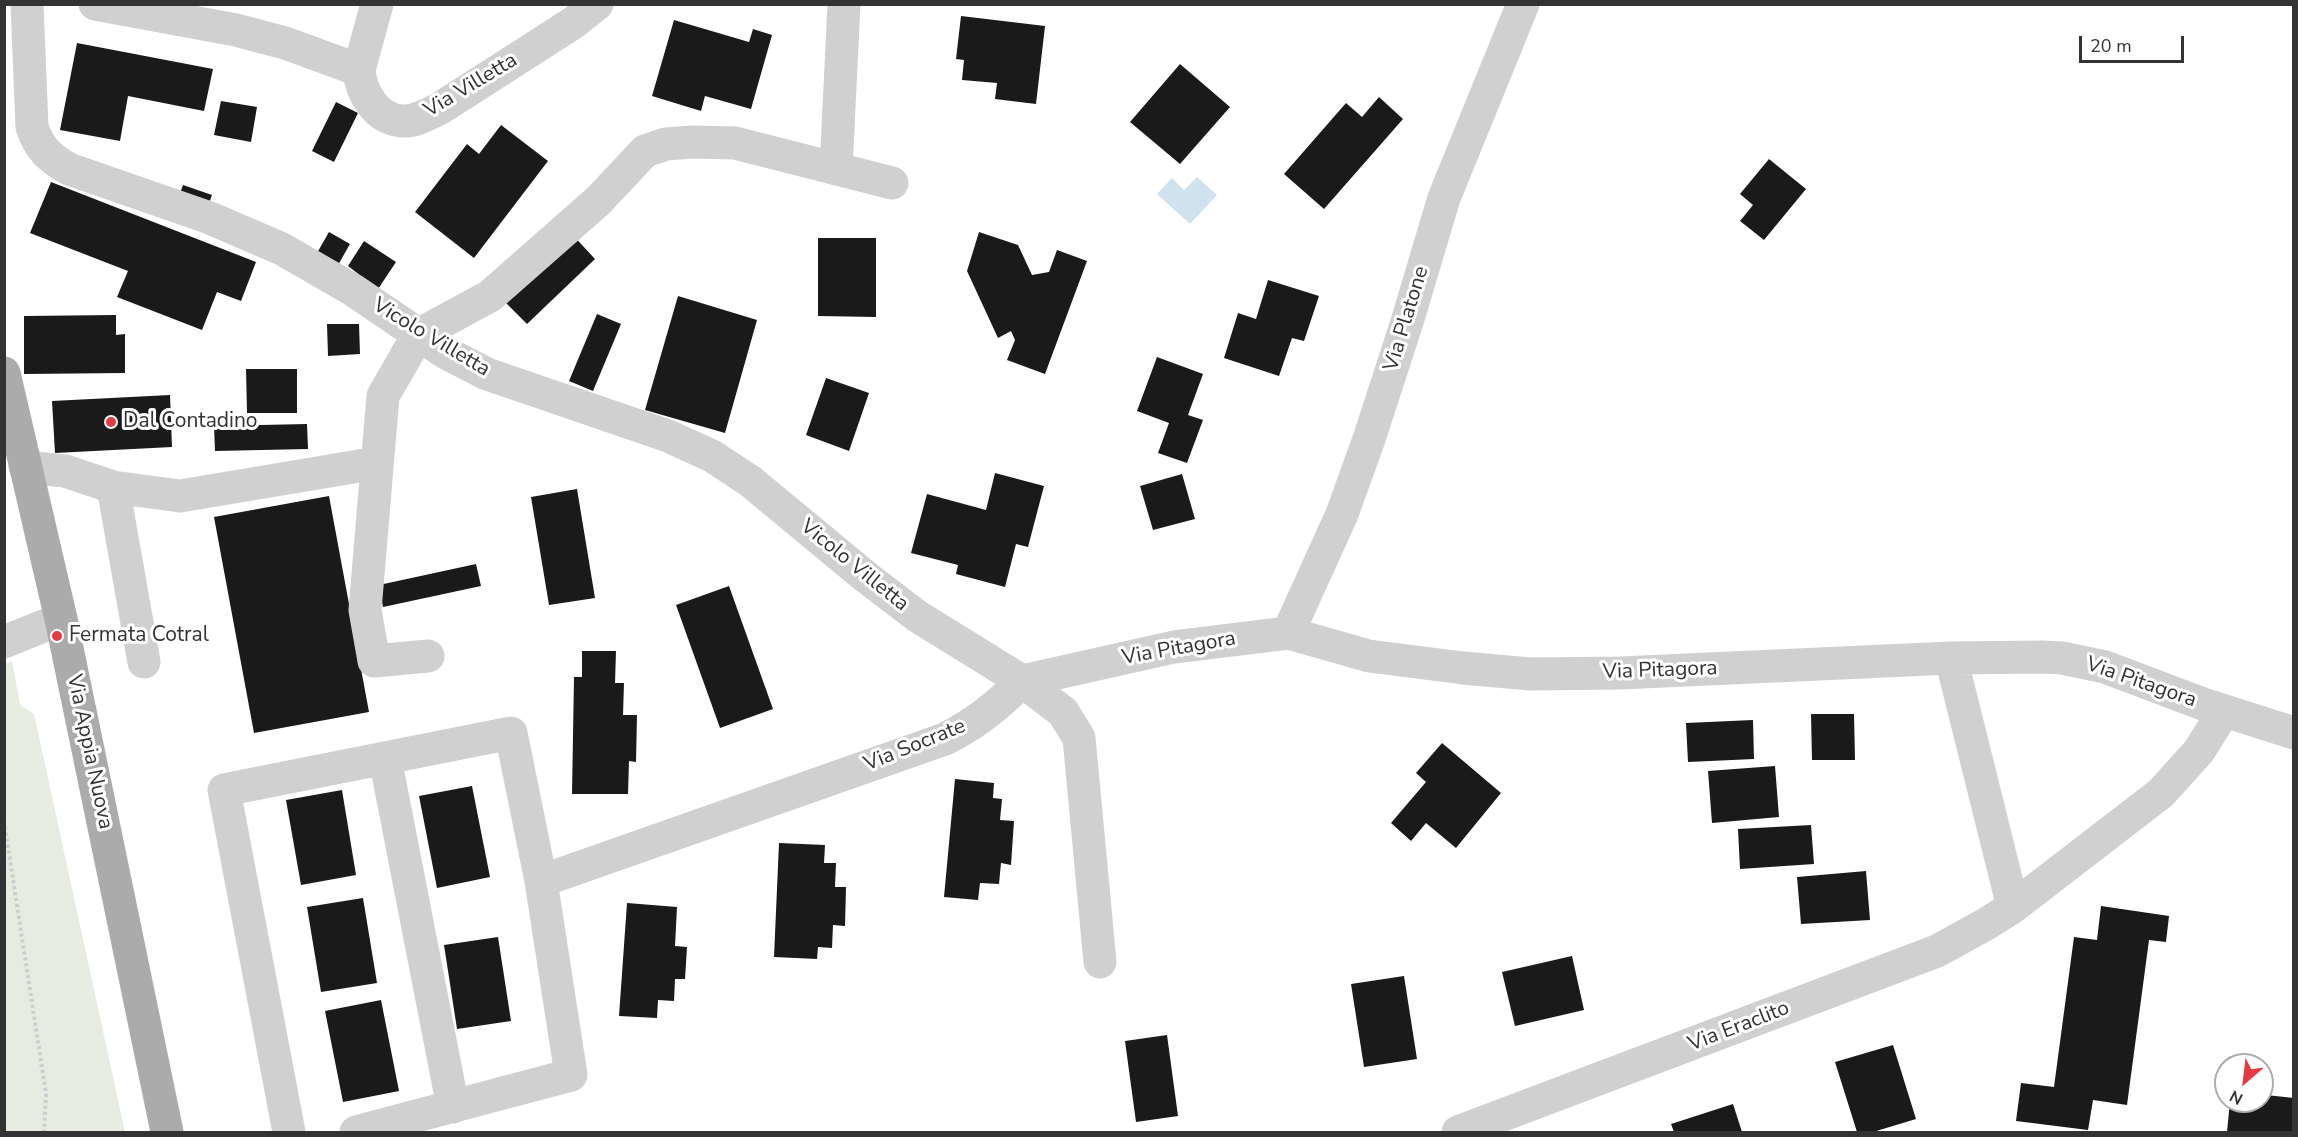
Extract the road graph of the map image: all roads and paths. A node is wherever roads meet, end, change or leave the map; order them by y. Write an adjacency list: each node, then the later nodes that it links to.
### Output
1 (27, 4): 10 (street, Vicolo Villetta)
2 (95, 4): 7 (street)
3 (377, 4): 7 (street)
4 (597, 4): 7 (street, Via Villetta)
5 (844, 4): 8 (street)
6 (1523, 4): 16 (street, Via Platone)
7 (359, 70)
8 (836, 169): 9 (street); 10 (street)
9 (892, 183)
10 (418, 335): 12 (street); 21 (street, Vicolo Villetta)
11 (4, 373): 13 (main road, Via Appia Nuova)
12 (377, 463): 14 (street); 18 (street)
13 (25, 467): 14 (street); 15 (main road, Via Appia Nuova)
14 (114, 487): 20 (street)
15 (61, 619): 17 (street); 31 (main road, Via Appia Nuova)
16 (1288, 633): 19 (street, Via Pitagora); 21 (street, Via Pitagora)
17 (4, 642)
18 (428, 656)
19 (1951, 658): 22 (street, Via Pitagora); 27 (street)
20 (144, 662)
21 (1022, 681): 26 (street, Via Socrate); 28 (street)
22 (2224, 711): 23 (street, Via Pitagora); 27 (street, Via Eraclito)
23 (2294, 733)
24 (385, 758): 26 (street); 29 (street); 32 (street)
25 (4, 821): 30 (path)
26 (541, 881): 29 (street)
27 (2013, 907): 34 (street, Via Eraclito)
28 (1100, 962)
29 (453, 1107): 33 (street)
30 (44, 1132)
31 (167, 1132)
32 (289, 1132)
33 (356, 1132)
34 (1458, 1132)

